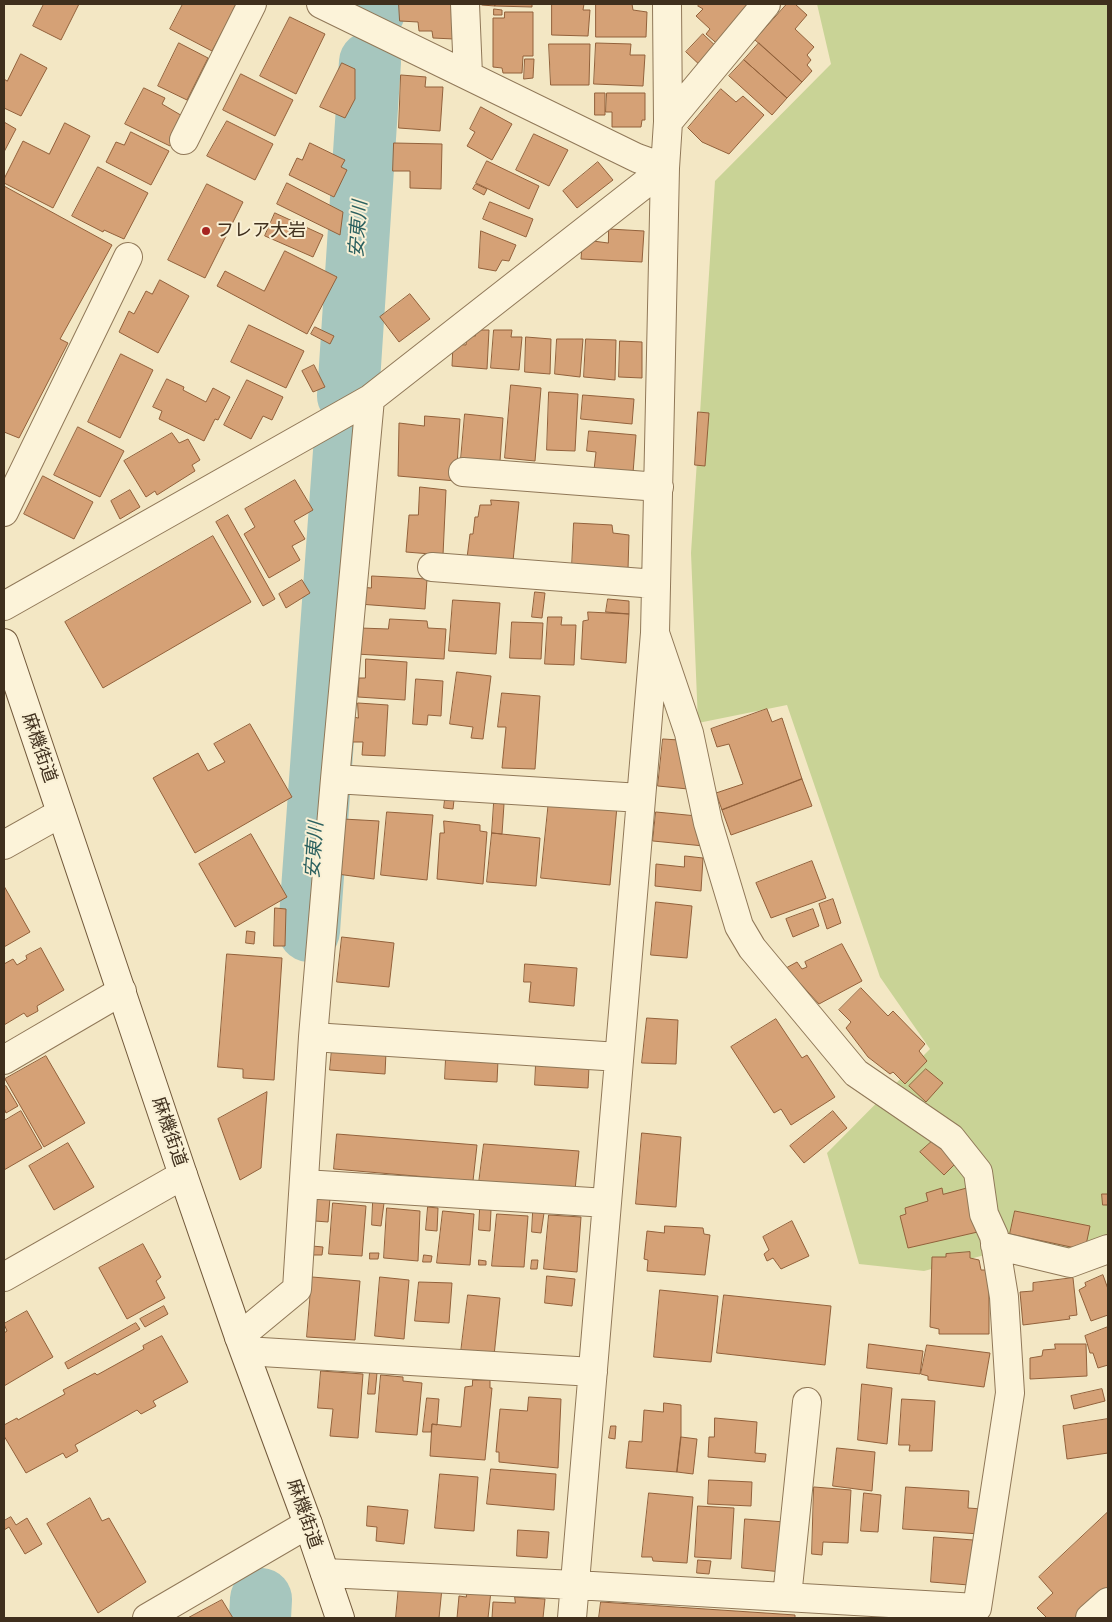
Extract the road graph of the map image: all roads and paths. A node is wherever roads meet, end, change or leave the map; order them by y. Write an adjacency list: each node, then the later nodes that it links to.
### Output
1 (252, 4): 8 (street)
2 (321, 4): 6 (street)
3 (465, 4): 6 (street)
4 (667, 4): 7 (street)
5 (766, 4): 7 (street)
6 (468, 75): 9 (street)
7 (668, 122): 9 (street)
8 (184, 140)
9 (665, 168): 11 (street); 13 (street)
10 (128, 257): 14 (street)
11 (370, 399): 17 (street); 20 (street)
12 (464, 472): 13 (street)
13 (659, 487): 16 (street)
14 (4, 512)
15 (432, 567): 16 (street)
16 (656, 584): 18 (street)
17 (4, 606)
18 (655, 633): 21 (street); 31 (street)
19 (4, 643): 22 (street, 麻機街道)
20 (335, 779): 21 (street); 25 (street)
21 (641, 798): 26 (street)
22 (61, 813): 23 (street); 24 (street, 麻機街道)
23 (4, 845)
24 (122, 992): 27 (street); 28 (street, 麻機街道)
25 (313, 1037): 26 (street); 29 (street)
26 (619, 1058): 30 (street)
27 (4, 1060)
28 (184, 1175): 33 (street); 34 (street, 麻機街道)
29 (304, 1184): 30 (street); 34 (street)
30 (607, 1203): 35 (street)
31 (995, 1245): 32 (street); 40 (street)
32 (1108, 1249)
33 (4, 1277)
34 (242, 1344): 35 (street); 37 (street, 麻機街道)
35 (593, 1372): 39 (street)
36 (806, 1402): 40 (street)
37 (308, 1524): 38 (street, 麻機街道); 42 (street)
38 (325, 1574): 39 (street); 43 (street, 麻機街道)
39 (575, 1585): 40 (street); 44 (street)
40 (787, 1597)
41 (1108, 1602): 45 (street)
42 (147, 1618)
43 (340, 1618)
44 (572, 1618)
45 (1090, 1618)

